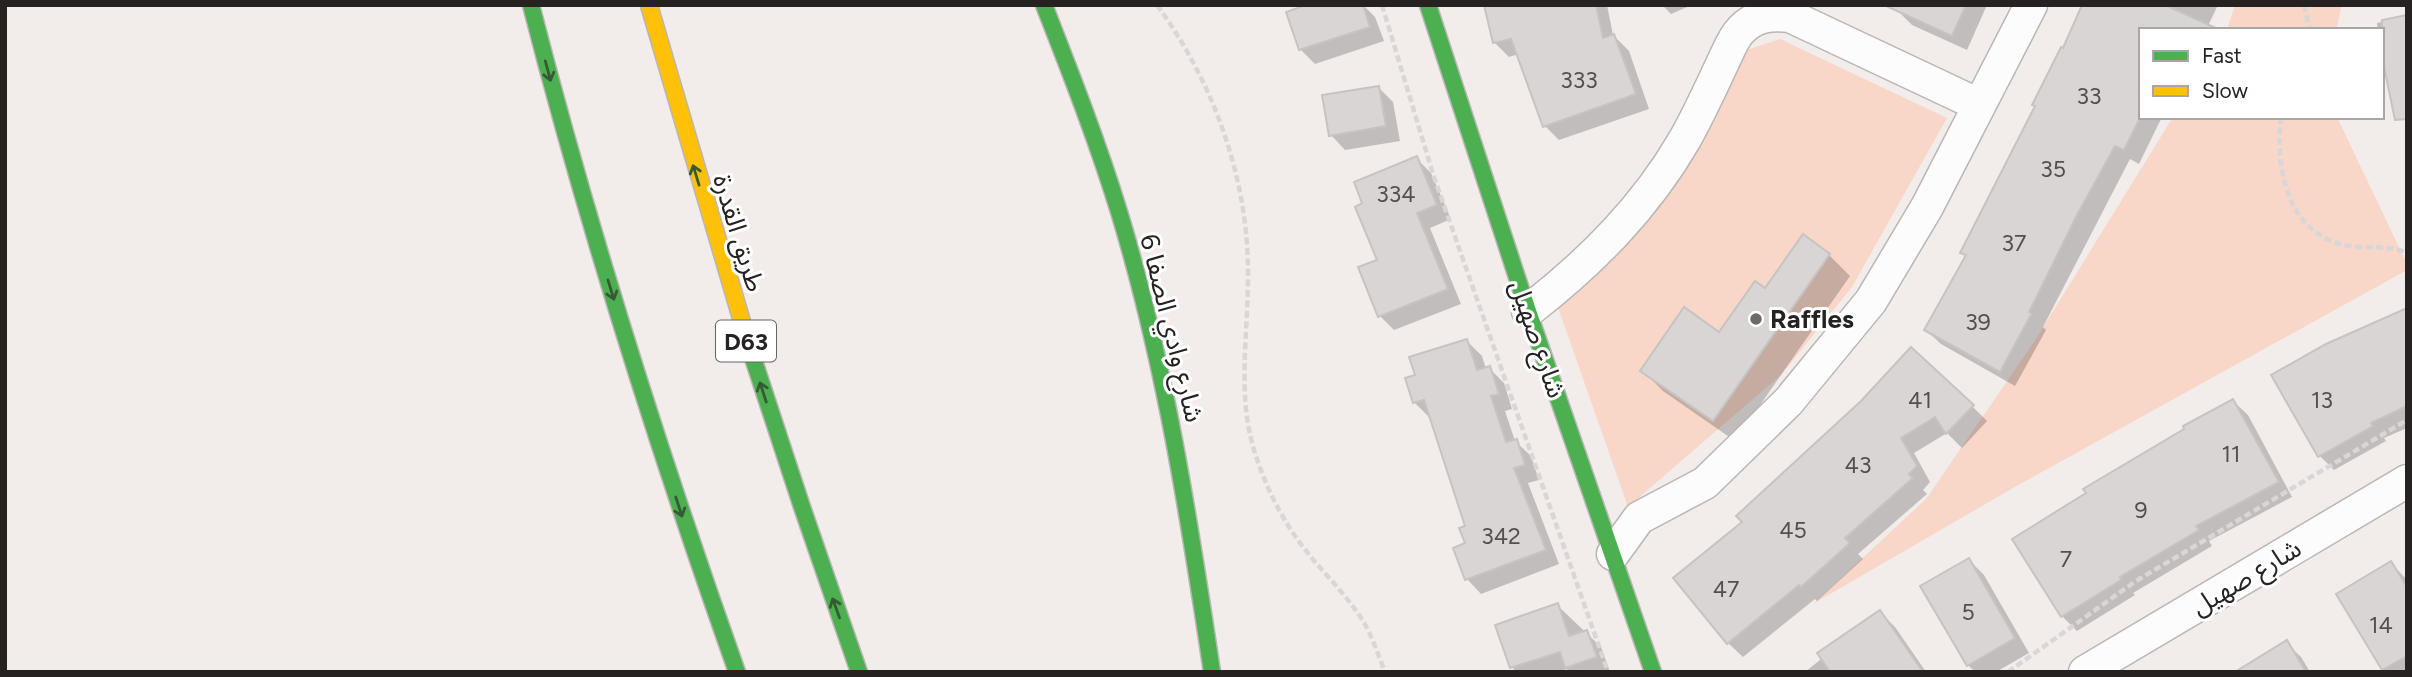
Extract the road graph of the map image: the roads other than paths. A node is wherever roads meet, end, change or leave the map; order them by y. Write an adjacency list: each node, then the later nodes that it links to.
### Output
1 (531, 5): 10 (street, one-way to 10)
2 (649, 5): 11 (street, طريق القدرة / D63, one-way to 2)
3 (1044, 5): 12 (street, شارع وادي الصفا 6)
4 (1428, 5): 7 (street, شارع صهيل)
5 (2031, 5): 6 (street)
6 (1979, 105): 7 (street); 9 (street)
7 (1528, 311): 9 (street, شارع صهيل)
8 (2407, 481): 14 (street, شارع صهيل)
9 (1613, 554): 13 (street, شارع صهيل)
10 (737, 672)
11 (859, 672)
12 (1212, 672)
13 (1653, 672)
14 (2085, 672)

